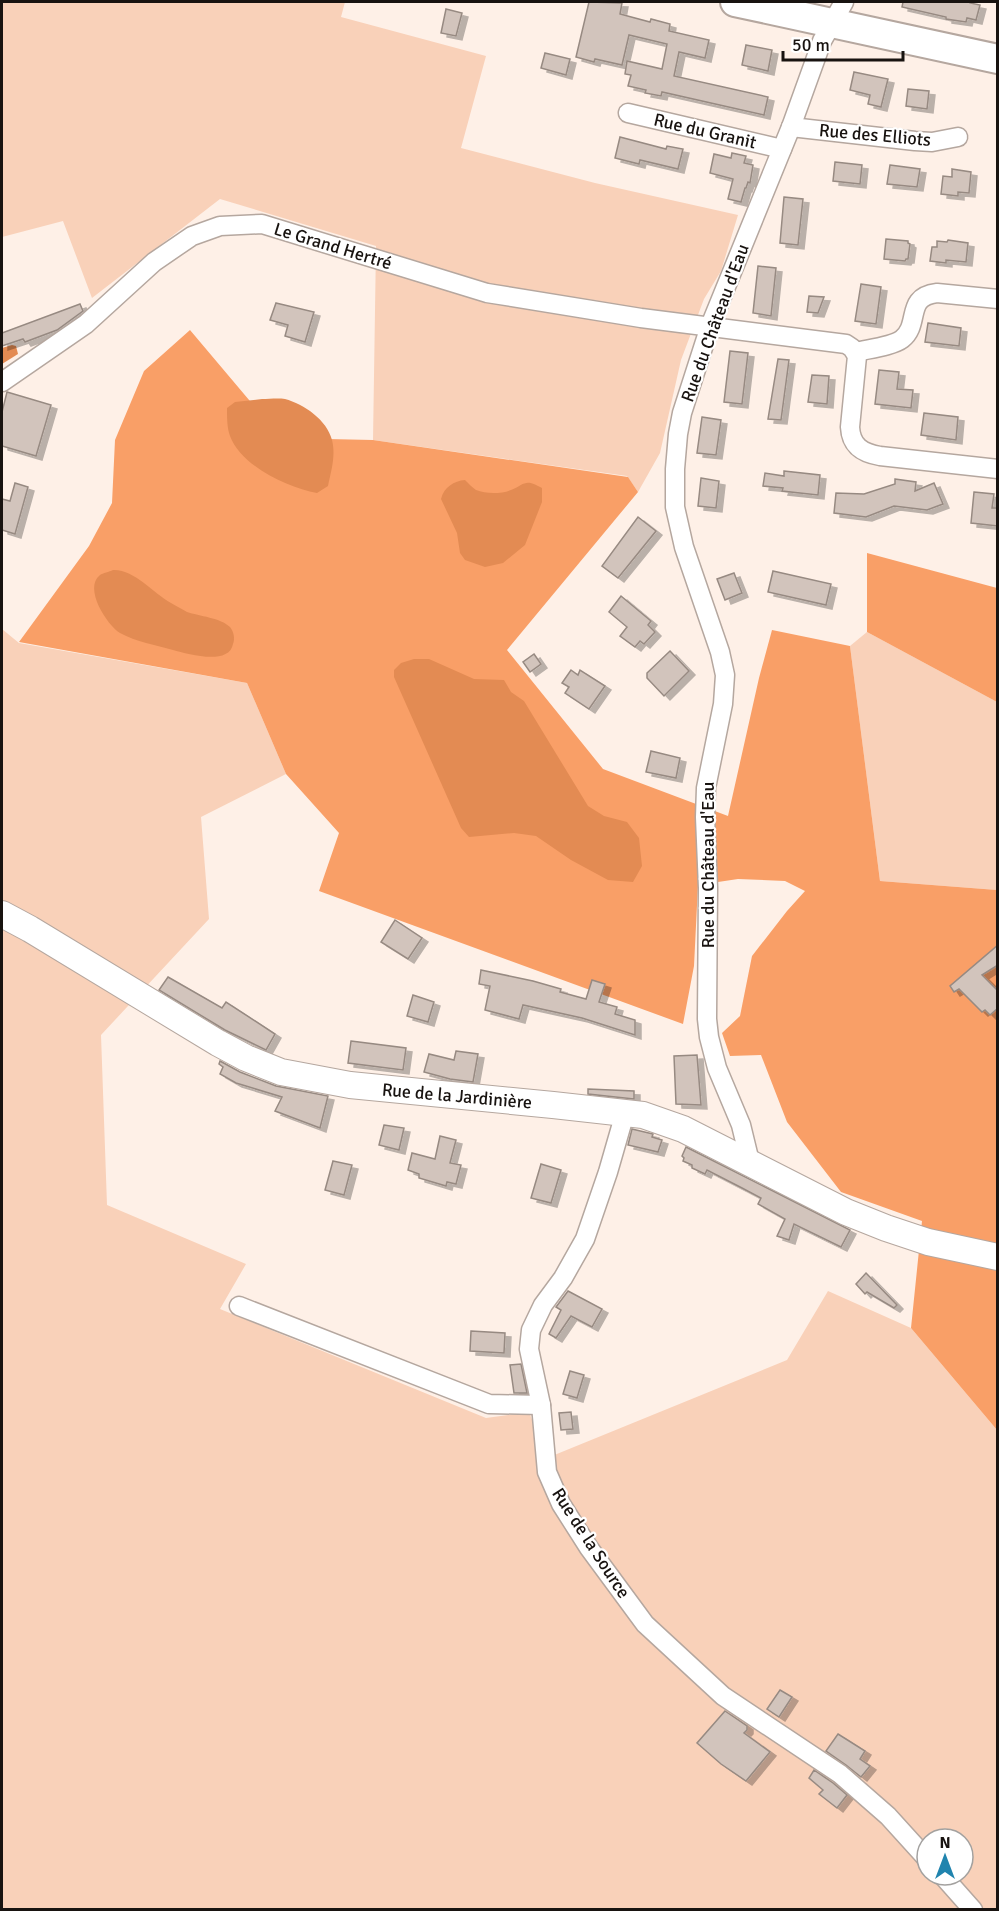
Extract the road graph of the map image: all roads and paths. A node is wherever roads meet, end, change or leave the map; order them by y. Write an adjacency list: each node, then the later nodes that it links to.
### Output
1 (735, 2): 2 (main road)
2 (838, 12): 3 (main road); 5 (street, Rue du Château d'Eau)
3 (998, 59)
4 (628, 113): 7 (street, Rue du Granit)
5 (791, 127): 6 (street, Rue des Elliots); 7 (street, Rue du Château d'Eau)
6 (958, 137)
7 (782, 149): 9 (street, Rue du Château d'Eau)
8 (998, 299): 10 (street)
9 (710, 326): 10 (street, Le Grand Hertré); 11 (street, Le Grand Hertré); 15 (street, Rue du Château d'Eau)
10 (856, 352): 12 (street)
11 (2, 382)
12 (998, 469)
13 (2, 914): 14 (street, Rue de la Jardinière)
14 (625, 1113): 15 (street, Rue de la Jardinière); 18 (street, Rue de la Source)
15 (750, 1162): 16 (street, Rue de la Jardinière)
16 (998, 1257)
17 (239, 1306): 18 (street)
18 (541, 1405): 19 (street, Rue de la Source)
19 (915, 1846)
20 (953, 1887): 21 (street)
21 (973, 1910)

